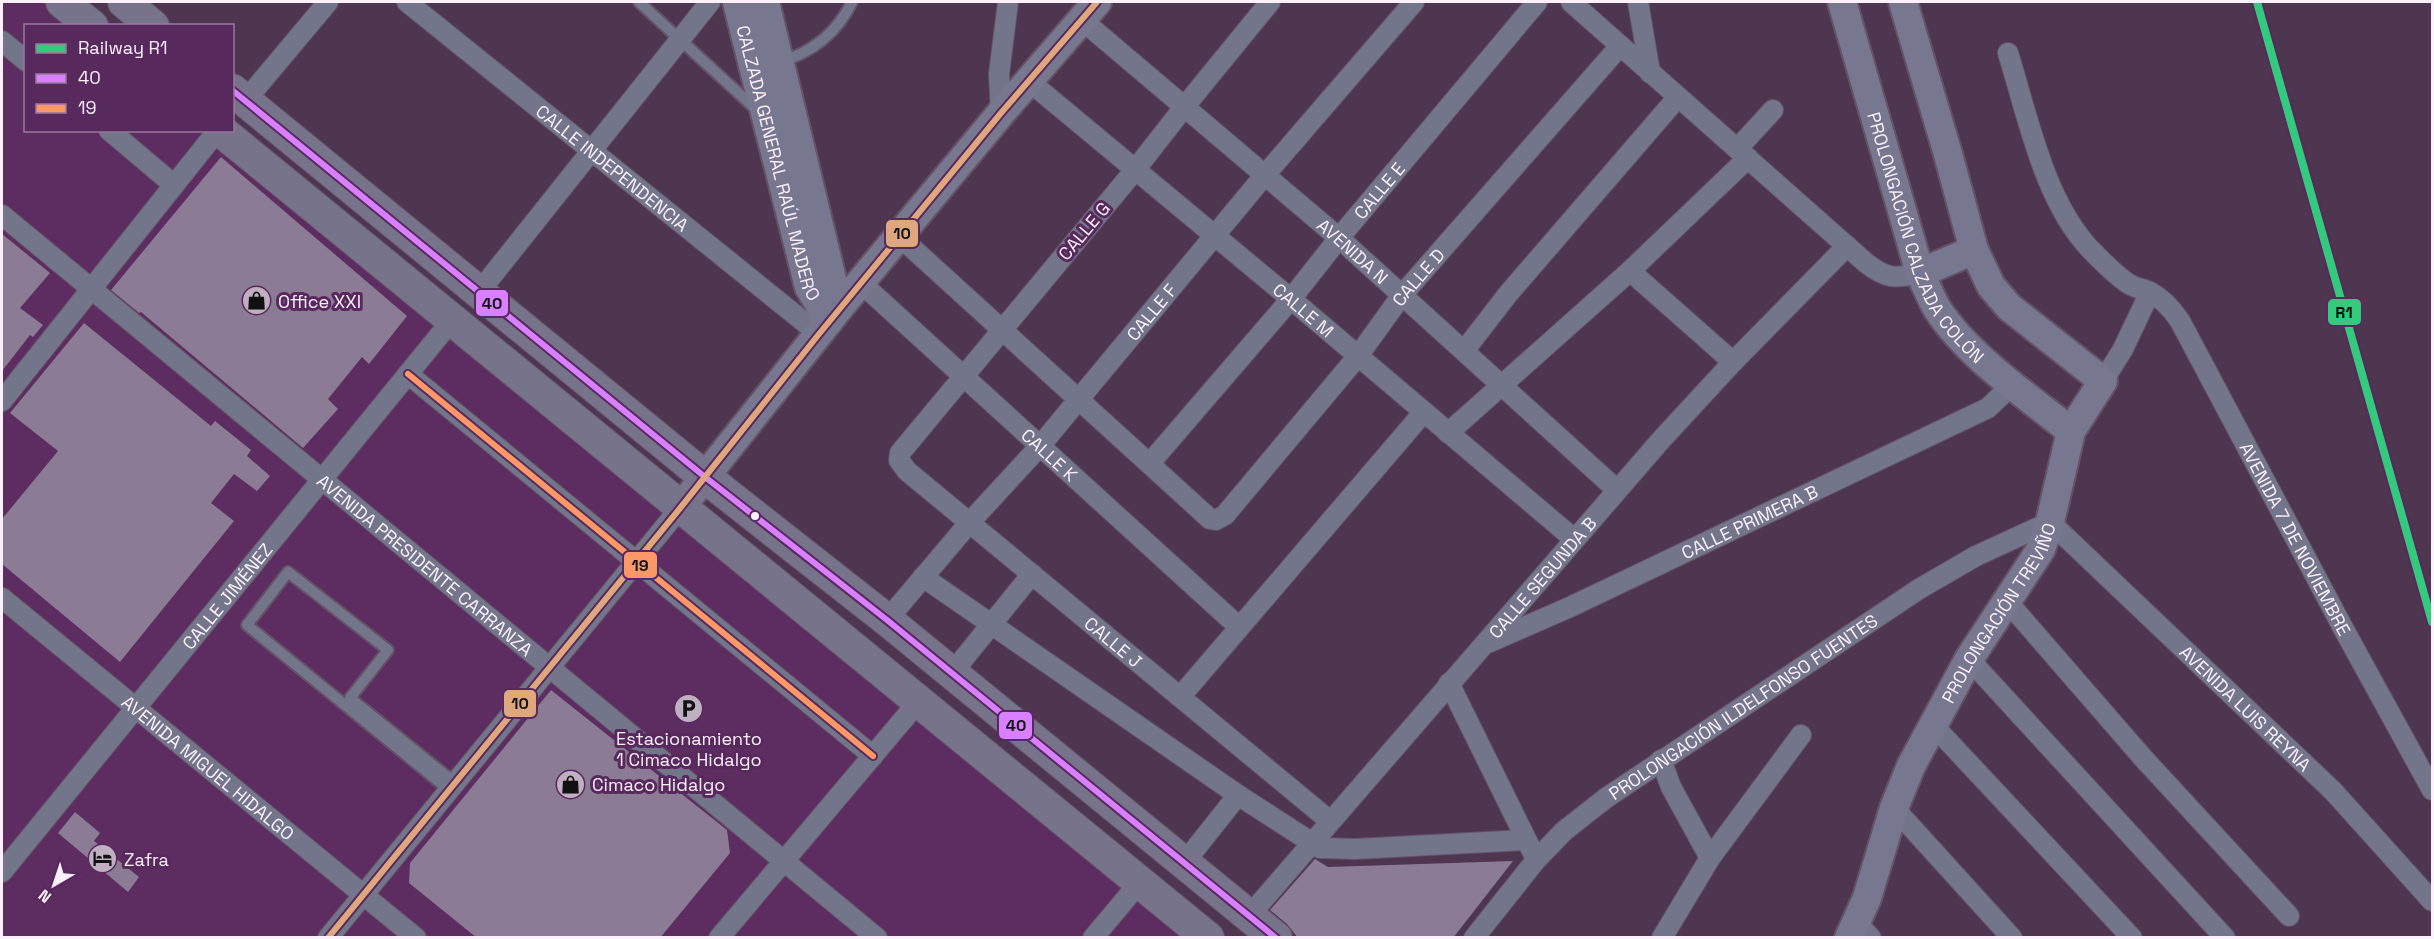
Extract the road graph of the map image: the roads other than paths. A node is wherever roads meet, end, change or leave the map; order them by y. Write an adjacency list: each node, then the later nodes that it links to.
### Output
1 (62, 2): 19 (main road)
2 (124, 2): 20 (main road)
3 (328, 2): 29 (street)
4 (407, 2): 38 (street, CALLE INDEPENDENCIA)
5 (639, 2): 21 (lane)
6 (710, 2): 21 (street)
7 (737, 2): 34 (street, CALZADA GENERAL RAÚL MADERO)
8 (765, 2): 26 (street, CALZADA GENERAL RAÚL MADERO)
9 (852, 2): 26 (lane)
10 (1008, 2): 33 (street)
11 (1270, 2): 31 (street, CALLE G)
12 (1414, 2): 41 (street, CALLE F)
13 (1537, 2): 46 (street, CALLE E)
14 (1571, 2): 23 (street)
15 (1638, 2): 27 (street)
16 (1842, 2): 50 (street, PROLONGACIÓN CALZADA COLÓN)
17 (1903, 2): 48 (street, PROLONGACIÓN CALZADA COLÓN)
18 (1090, 11): 28 (street); 31 (street, AVENIDA N)
19 (90, 24)
20 (151, 24)
21 (680, 39): 34 (lane); 38 (street)
22 (2, 41): 25 (street)
23 (1620, 46): 27 (street); 55 (street, CALLE D)
24 (2008, 53): 54 (street, AVENIDA 7 DE NOVIEMBRE)
25 (24, 59)
26 (780, 62): 58 (street, CALZADA GENERAL RAÚL MADERO)
27 (1650, 73): 30 (street)
28 (1030, 82): 33 (street); 40 (street, CALLE M)
29 (239, 96): 53 (main road)
30 (1678, 97): 39 (street); 60 (street)
31 (1185, 106): 40 (street, CALLE G); 41 (street, AVENIDA N)
32 (1773, 110): 39 (street)
33 (1001, 113): 44 (street)
34 (767, 120): 58 (street, CALZADA GENERAL RAÚL MADERO)
35 (111, 132): 42 (street)
36 (217, 132): 42 (street)
37 (221, 132): 57 (main road)
38 (592, 150): 53 (street); 58 (street, CALLE INDEPENDENCIA)
39 (1743, 153): 47 (street); 49 (street)
40 (1135, 170): 45 (street, CALLE M); 59 (street, CALLE G)
41 (1264, 176): 45 (street, CALLE F); 46 (street, AVENIDA N)
42 (174, 185): 52 (street)
43 (2, 215): 52 (street, AVENIDA PRESIDENTE CARRANZA)
44 (900, 237): 51 (street); 59 (street)
45 (1215, 237): 56 (street, CALLE M); 68 (street, CALLE F)
46 (1339, 238): 55 (street, AVENIDA N); 56 (street, CALLE E)
47 (1846, 246): 50 (street); 62 (street, CALLE SEGUNDA B)
48 (1974, 250): 50 (street); 65 (street, PROLONGACIÓN CALZADA COLÓN)
49 (1629, 271): 62 (street); 67 (street)
50 (1920, 273): 66 (street, PROLONGACIÓN CALZADA COLÓN)
51 (861, 283): 58 (street); 64 (street, CALLE K)
52 (91, 289): 69 (street); 77 (street, AVENIDA PRESIDENTE CARRANZA)
53 (479, 292): 76 (main road)
54 (2150, 292): 65 (street, PROLONGACIÓN TREVIÑO); 104 (street, AVENIDA 7 DE NOVIEMBRE)
55 (1402, 295): 60 (street, AVENIDA N); 61 (street, CALLE D)
56 (1291, 299): 61 (street, CALLE M); 75 (street, CALLE E)
57 (452, 320): 63 (street, CALLE JIMÉNEZ); 79 (main road)
58 (829, 321): 76 (street)
59 (1001, 329): 64 (street, CALLE G); 68 (street)
60 (1464, 351): 67 (street, AVENIDA N)
61 (1358, 356): 70 (street, CALLE M); 75 (street, CALLE D)
62 (1733, 362): 78 (street, CALLE SEGUNDA B)
63 (408, 374): 77 (street, CALLE JIMÉNEZ); 83 (street)
64 (963, 376): 73 (street, CALLE K); 74 (street, CALLE G)
65 (2103, 381): 71 (street, PROLONGACIÓN TREVIÑO)
66 (2013, 384): 71 (street, PROLONGACIÓN CALZADA COLÓN); 91 (street, CALLE PRIMERA B)
67 (1502, 386): 72 (street); 78 (street, AVENIDA N)
68 (1078, 400): 73 (street, CALLE F); 75 (street)
69 (2, 401)
70 (1423, 413): 72 (street, CALLE M); 90 (street)
71 (2071, 431): 81 (street, PROLONGACIÓN TREVIÑO)
72 (1448, 434): 82 (street, CALLE M)
73 (1040, 446): 80 (street, CALLE F); 90 (street, CALLE K)
74 (898, 460): 80 (street, CALLE J)
75 (1150, 463)
76 (705, 477): 79 (street); 88 (main road)
77 (322, 479): 93 (street, AVENIDA PRESIDENTE CARRANZA); 98 (street, CALLE JIMÉNEZ)
78 (1617, 490): 82 (street, CALLE SEGUNDA B)
79 (681, 507): 83 (street); 97 (main road)
80 (970, 522): 84 (street, CALLE J); 85 (street, CALLE F)
81 (2050, 522): 87 (street, PROLONGACIÓN TREVIÑO); 102 (street, PROLONGACIÓN ILDELFONSO FUENTES); 117 (street, AVENIDA LUIS REYNA)
82 (1574, 539): 91 (street, CALLE SEGUNDA B)
83 (636, 561): 93 (street); 101 (street)
84 (1032, 574): 89 (street); 96 (street, CALLE J)
85 (924, 577): 88 (street, CALLE F); 89 (street)
86 (2, 598): 98 (street, AVENIDA MIGUEL HIDALGO)
87 (2006, 600): 92 (street, PROLONGACIÓN TREVIÑO); 119 (street)
88 (887, 620): 94 (main road)
89 (992, 623): 94 (street); 105 (street)
90 (1239, 627): 96 (street)
91 (1480, 648): 95 (street, CALLE SEGUNDA B)
92 (1969, 659): 99 (street, PROLONGACIÓN TREVIÑO); 132 (street)
93 (550, 667): 103 (street); 112 (street, AVENIDA PRESIDENTE CARRANZA)
94 (952, 673): 113 (main road)
95 (1449, 683): 107 (street, CALLE SEGUNDA B); 108 (street)
96 (1180, 697): 107 (street, CALLE J)
97 (919, 701): 101 (street); 115 (main road)
98 (136, 708): 114 (street, CALLE JIMÉNEZ); 116 (street, AVENIDA MIGUEL HIDALGO)
99 (1932, 724): 106 (street, PROLONGACIÓN TREVIÑO); 131 (street)
100 (1801, 735): 110 (street)
101 (873, 756): 112 (street)
102 (1661, 760): 110 (street); 111 (street, PROLONGACIÓN ILDELFONSO FUENTES)
103 (452, 786): 103 (lane); 116 (street)
104 (2433, 790)
105 (1238, 795): 109 (street); 113 (street)
106 (1894, 808): 120 (street, PROLONGACIÓN TREVIÑO); 130 (street)
107 (1330, 821): 109 (street, CALLE SEGUNDA B)
108 (1526, 840): 109 (street); 111 (street)
109 (1312, 842): 118 (street, CALLE SEGUNDA B)
110 (1710, 858): 129 (street)
111 (1536, 860): 128 (street, PROLONGACIÓN ILDELFONSO FUENTES)
112 (784, 861): 123 (street); 124 (street, AVENIDA PRESIDENTE CARRANZA)
113 (1184, 863): 118 (main road)
114 (2, 872)
115 (1140, 882): 125 (street); 126 (main road)
116 (363, 895): 121 (street); 122 (street, AVENIDA MIGUEL HIDALGO)
117 (2433, 901)
118 (1249, 916): 127 (main road)
119 (2289, 916)
120 (1859, 933)
121 (328, 938)
122 (416, 938)
123 (719, 938)
124 (877, 938)
125 (1093, 938)
126 (1208, 938)
127 (1276, 938)
128 (1474, 938)
129 (1662, 938)
130 (2012, 938)
131 (2132, 938)
132 (2225, 938)

